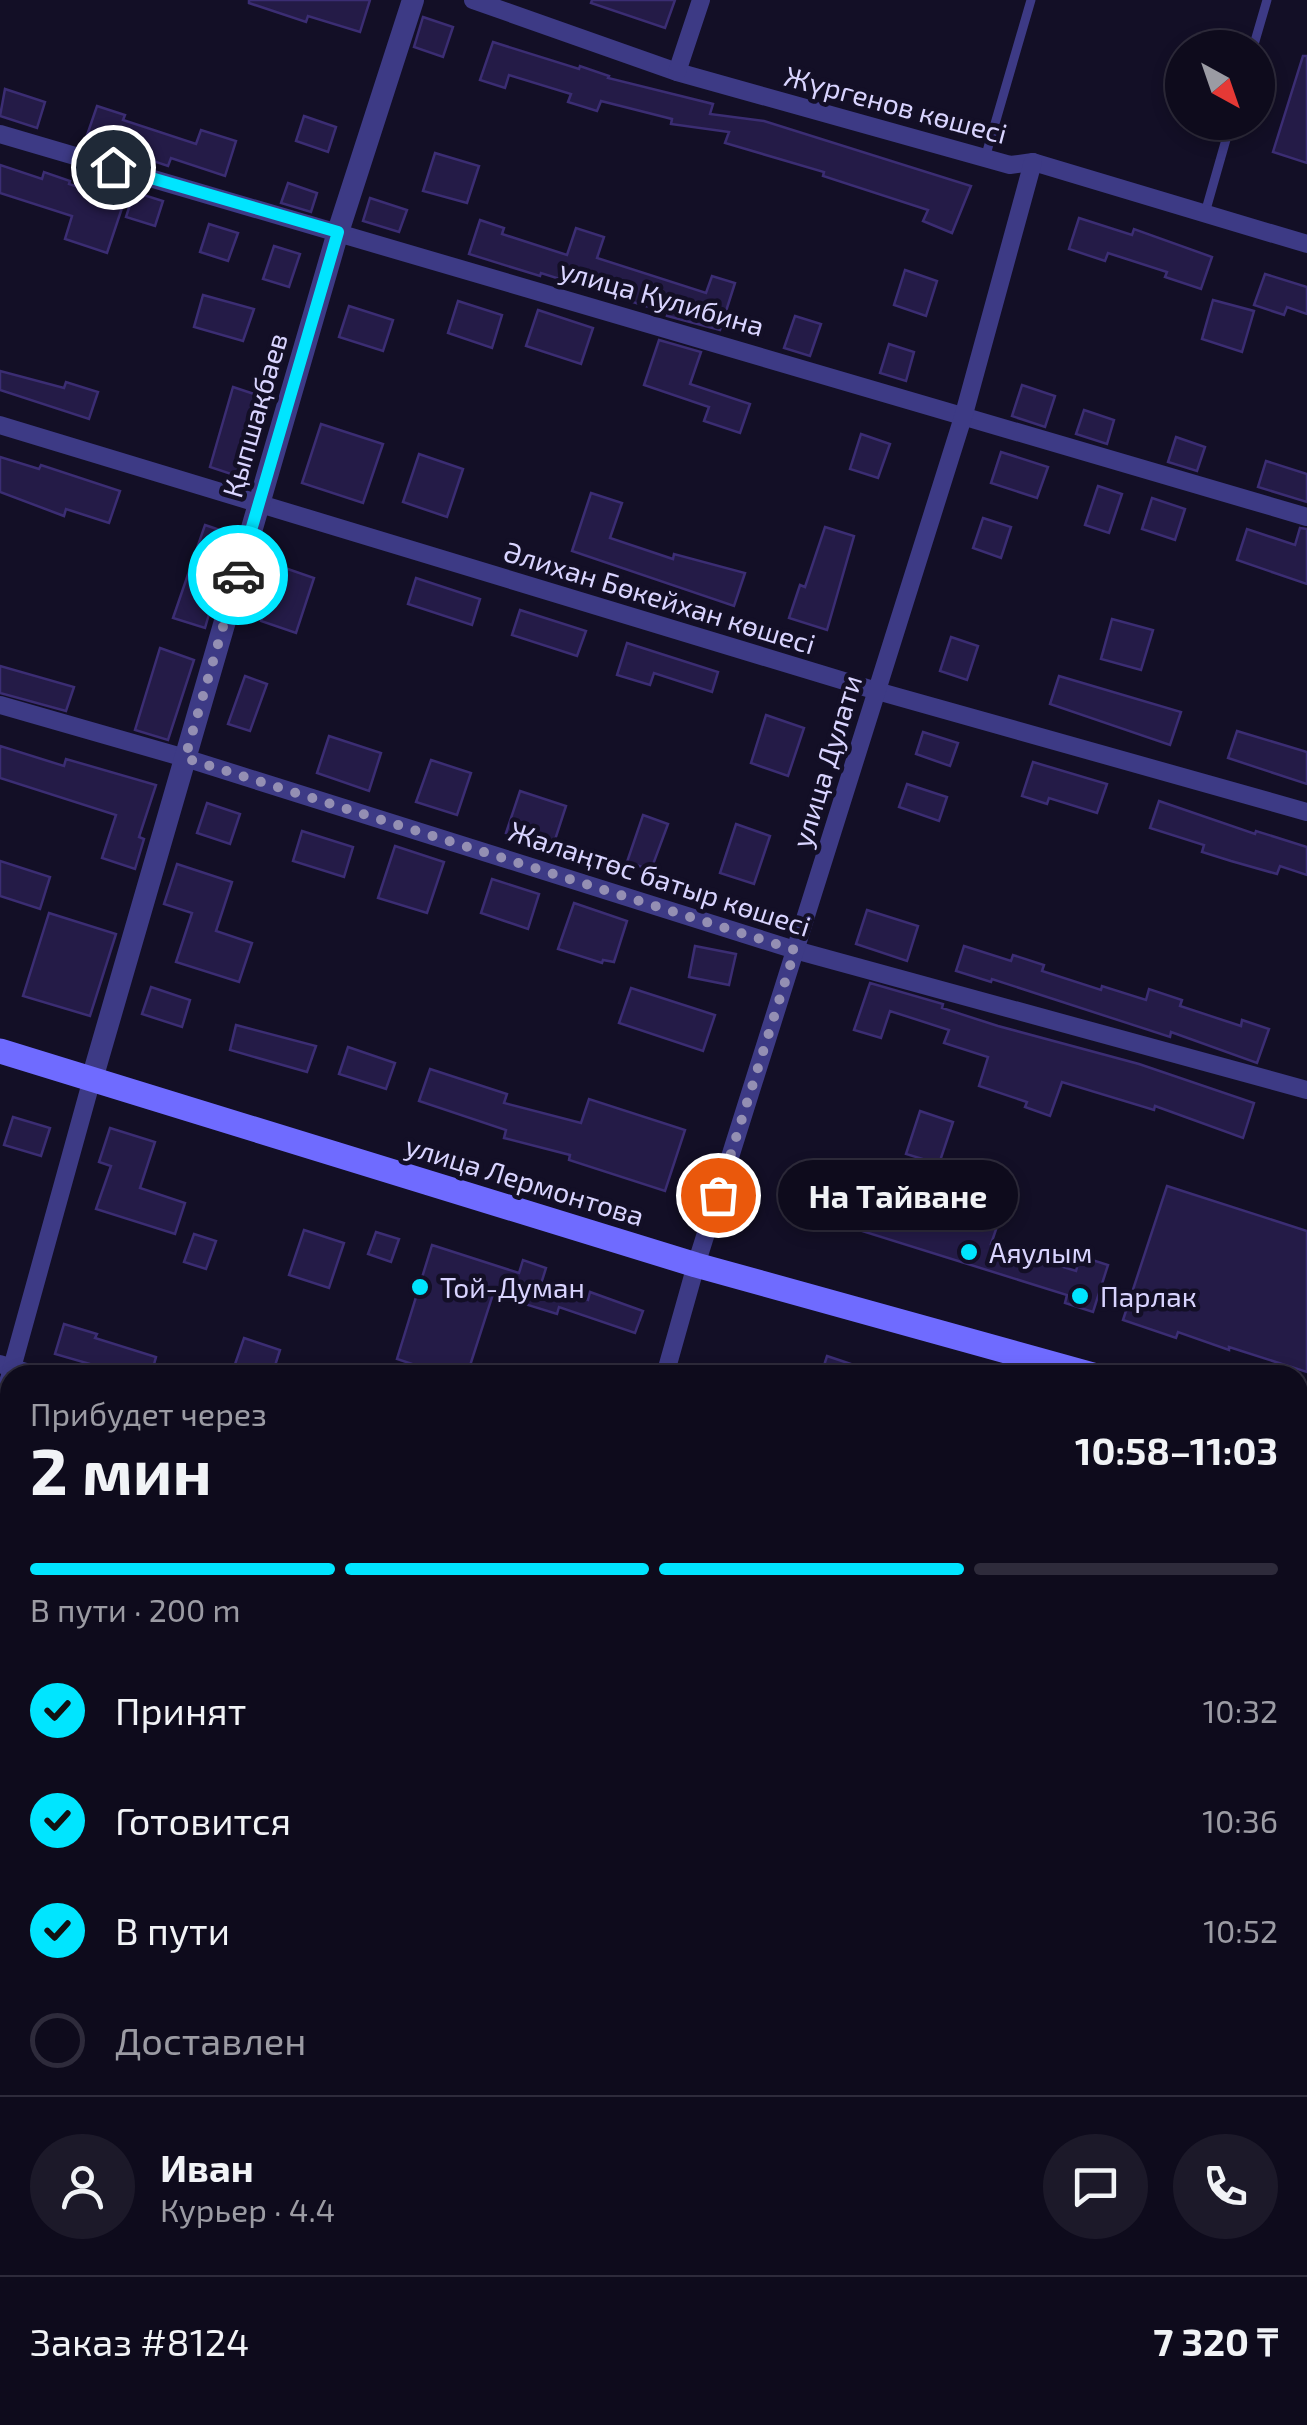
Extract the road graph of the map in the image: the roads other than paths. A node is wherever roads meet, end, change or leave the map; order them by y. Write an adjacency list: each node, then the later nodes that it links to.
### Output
1 (413, 0): 13 (street, Қыпшақбаев)
2 (473, 0): 7 (street, Жүргенов көшесі)
3 (701, 0): 7 (street)
4 (1031, 0): 10 (lane)
5 (1267, 0): 6 (lane)
6 (1258, 30)
7 (677, 72): 10 (street, Жүргенов көшесі)
8 (0, 134): 13 (street, улица Кулибина)
9 (1226, 140): 12 (lane)
10 (984, 158): 11 (street, Жүргенов көшесі)
11 (1034, 162): 12 (street, Жүргенов көшесі); 15 (street, улица Дулати)
12 (1205, 213): 14 (street, Жүргенов көшесі)
13 (338, 232): 15 (street, улица Кулибина); 17 (street, Қыпшақбаев)
14 (1307, 244)
15 (964, 414): 18 (street, улица Кулибина); 19 (street, улица Дулати)
16 (0, 425): 17 (street, Әлихан Бөкейхан көшесі)
17 (258, 506): 19 (street, Әлихан Бөкейхан көшесі); 21 (street, Қыпшақбаев)
18 (1307, 517)
19 (877, 690): 22 (street, Әлихан Бөкейхан көшесі); 23 (street, улица Дулати)
20 (0, 705): 21 (street, Жалаңтөс батыр көшесі)
21 (185, 758): 23 (street, Жалаңтөс батыр көшесі); 25 (street, Қыпшақбаев)
22 (1307, 812)
23 (795, 950): 26 (street, Жалаңтөс батыр көшесі); 27 (street, улица Дулати)
24 (0, 1051): 25 (main road, улица Лермонтова)
25 (92, 1078): 27 (main road, улица Лермонтова); 28 (street)
26 (1307, 1090)
27 (696, 1264): 29 (street, улица Дулати); 30 (main road, улица Лермонтова)
28 (10, 1365)
29 (668, 1365)
30 (1057, 1365)

